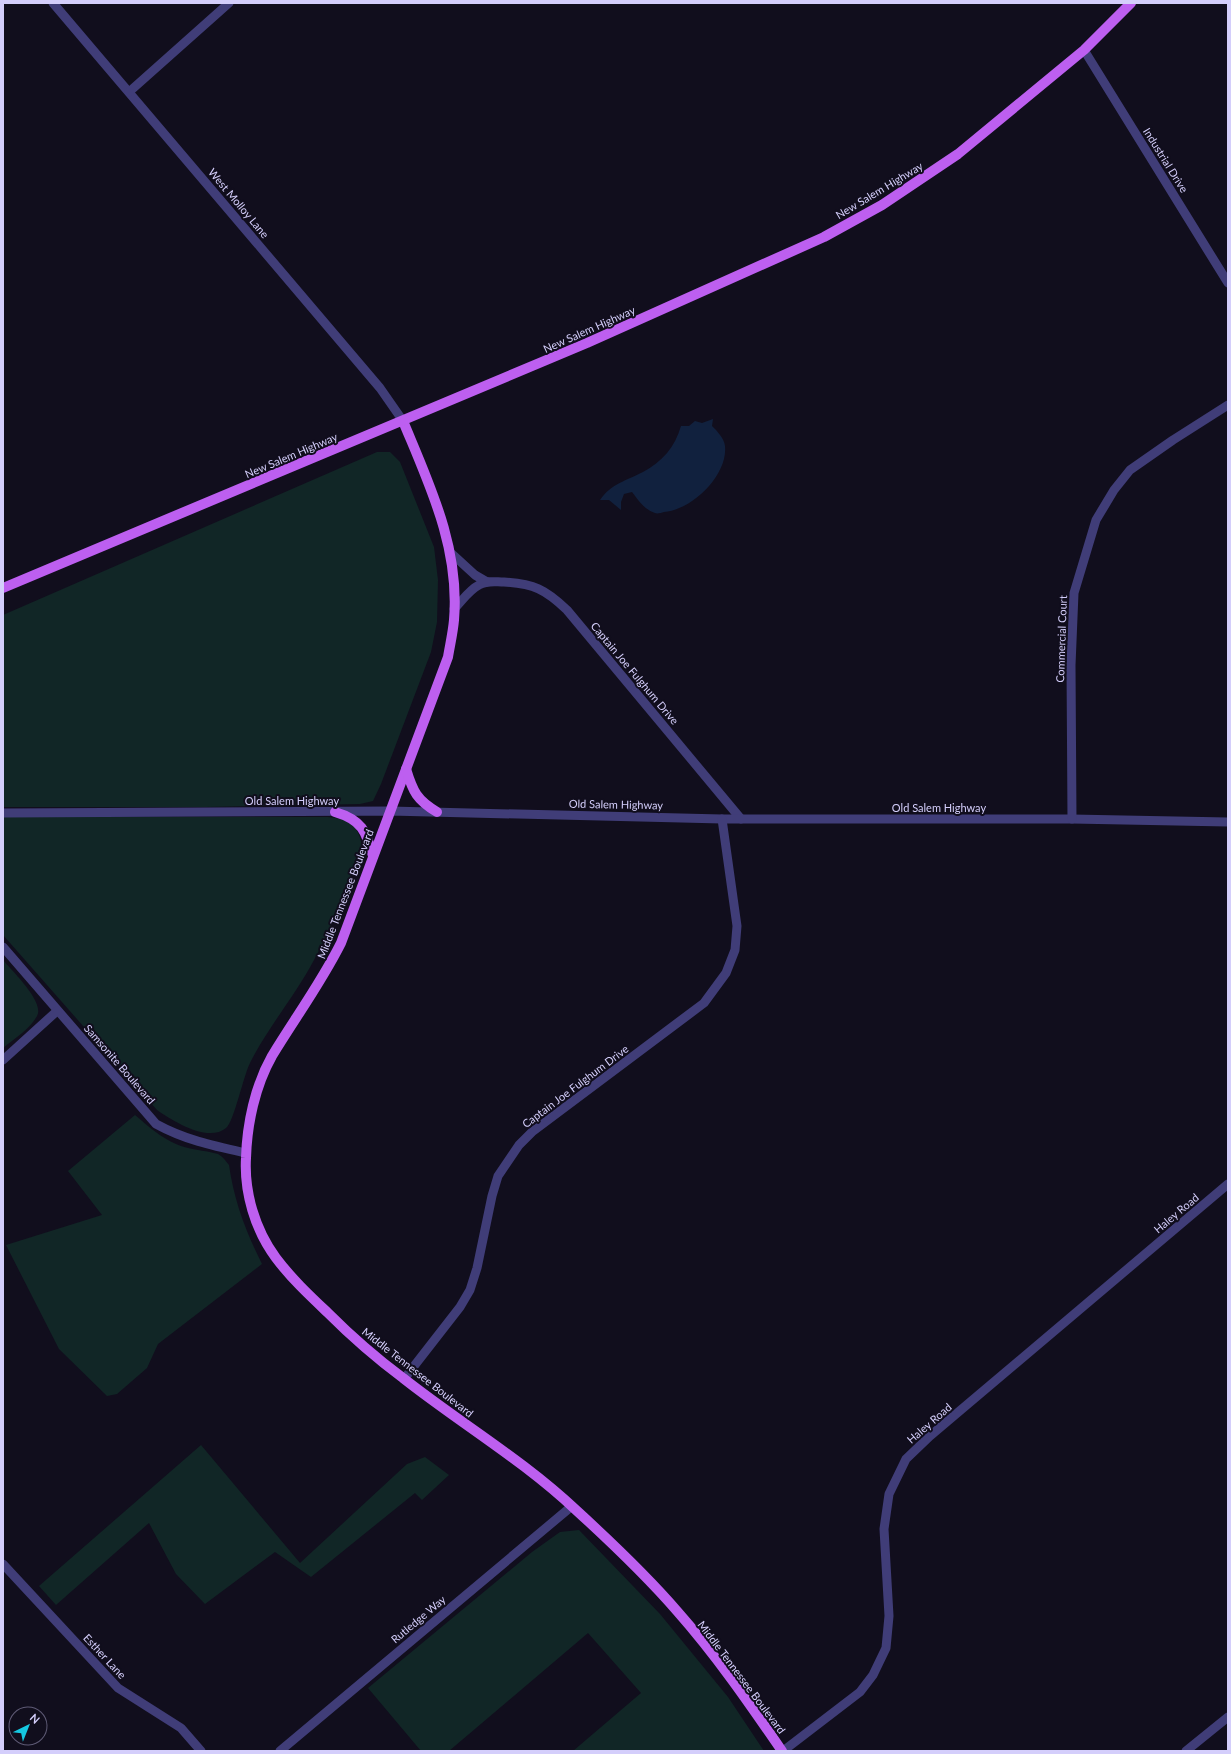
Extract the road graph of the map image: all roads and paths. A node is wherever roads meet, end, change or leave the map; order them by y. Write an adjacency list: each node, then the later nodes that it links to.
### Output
1 (53, 3): 5 (street, West Molloy Lane)
2 (229, 3): 5 (street)
3 (1131, 3): 4 (main road, New Salem Highway)
4 (1084, 50): 6 (street, Industrial Drive); 8 (main road, New Salem Highway)
5 (129, 92): 8 (street, West Molloy Lane)
6 (1228, 282)
7 (1228, 405): 20 (street, Commercial Court)
8 (403, 421): 9 (main road, Middle Tennessee Boulevard); 11 (main road, New Salem Highway)
9 (451, 553): 10 (street, Captain Joe Fulghum Drive); 12 (main road, Middle Tennessee Boulevard)
10 (487, 582): 12 (street); 19 (street, Captain Joe Fulghum Drive)
11 (3, 588)
12 (454, 608): 13 (main road, Middle Tennessee Boulevard)
13 (406, 769): 15 (main road, Middle Tennessee Boulevard); 16 (main road)
14 (335, 812): 15 (street, Old Salem Highway); 17 (street, Old Salem Highway); 22 (main road)
15 (390, 812): 16 (street, Old Salem Highway); 22 (main road, Middle Tennessee Boulevard)
16 (437, 812): 18 (street, Old Salem Highway)
17 (3, 813)
18 (722, 819): 19 (street, Old Salem Highway); 28 (street, Captain Joe Fulghum Drive)
19 (741, 819): 20 (street, Old Salem Highway)
20 (1072, 820): 21 (street, Old Salem Highway)
21 (1228, 822)
22 (373, 856): 26 (main road, Middle Tennessee Boulevard)
23 (3, 947): 24 (street, Samsonite Boulevard)
24 (57, 1011): 25 (street); 26 (street, Samsonite Boulevard)
25 (3, 1060)
26 (246, 1153): 28 (main road, Middle Tennessee Boulevard)
27 (1228, 1184): 34 (street, Haley Road)
28 (404, 1379): 29 (main road, Middle Tennessee Boulevard)
29 (572, 1506): 33 (street, Rutledge Way); 34 (main road, Middle Tennessee Boulevard)
30 (3, 1564): 32 (street, Esther Lane)
31 (1228, 1717): 35 (street)
32 (201, 1751)
33 (280, 1751)
34 (783, 1751)
35 (1186, 1751)

